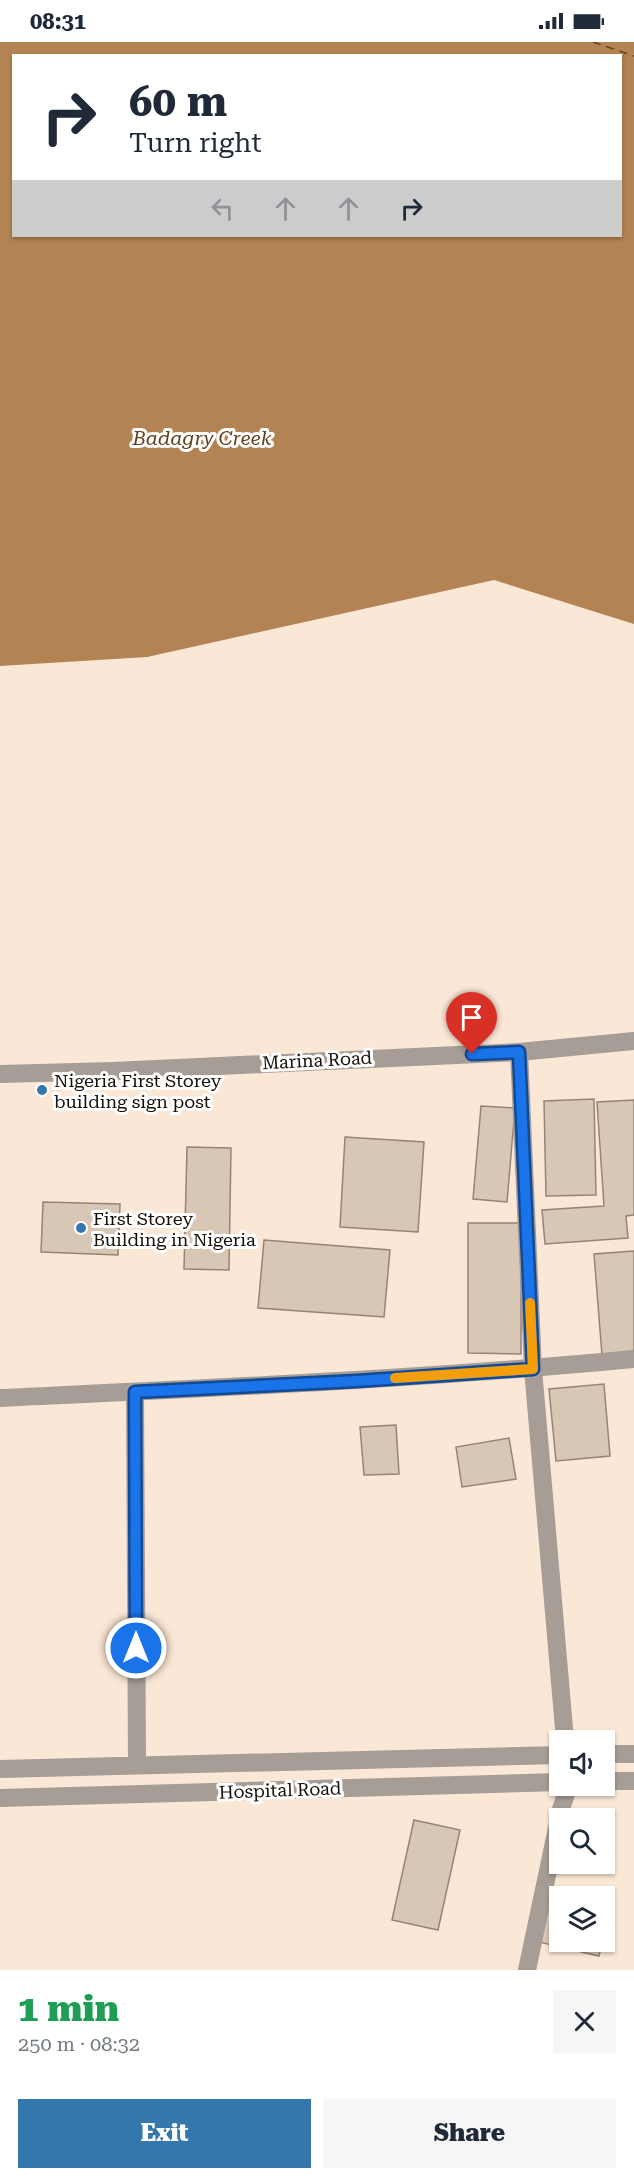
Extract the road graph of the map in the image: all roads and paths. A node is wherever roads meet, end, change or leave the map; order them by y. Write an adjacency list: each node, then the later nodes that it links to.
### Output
1 (634, 1041): 2 (street, Marina Road)
2 (519, 1052): 3 (street, Marina Road); 5 (street)
3 (0, 1074)
4 (634, 1359): 5 (street)
5 (533, 1369): 6 (street); 8 (street)
6 (135, 1392): 7 (street); 12 (street)
7 (0, 1398)
8 (564, 1730)
9 (615, 1754): 10 (street)
10 (634, 1754)
11 (549, 1755): 12 (street, Hospital Road)
12 (137, 1765): 13 (street, Hospital Road)
13 (0, 1769)
14 (615, 1781): 15 (street)
15 (634, 1781)
16 (549, 1782): 18 (street, Hospital Road)
17 (565, 1796): 19 (street)
18 (0, 1798)
19 (527, 1970)

